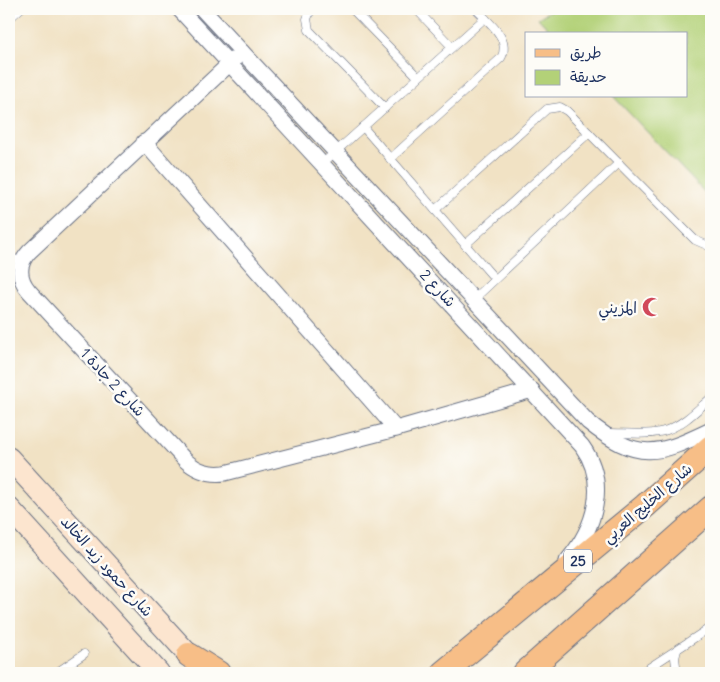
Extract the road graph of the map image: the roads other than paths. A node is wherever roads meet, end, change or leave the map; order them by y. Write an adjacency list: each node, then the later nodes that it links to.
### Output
1 (20, 9): 9 (lane)
2 (179, 9): 12 (street, شارع 2)
3 (202, 9): 11 (street, شارع 2)
4 (311, 9): 14 (lane)
5 (352, 9): 13 (lane)
6 (416, 9): 10 (lane)
7 (476, 9): 8 (lane)
8 (485, 18): 10 (lane); 19 (lane)
9 (9, 19)
10 (452, 47): 13 (lane)
11 (242, 52): 12 (street, شارع 2 جادة 1); 18 (street, شارع 2)
12 (230, 63): 17 (street, شارع 2 جادة 1); 20 (street, شارع 2)
13 (418, 77): 14 (lane)
14 (384, 108): 15 (lane)
15 (363, 127): 18 (lane); 19 (lane)
16 (589, 133): 21 (lane); 22 (lane); 23 (lane)
17 (144, 142): 25 (street, شارع 2 جادة 1); 31 (street)
18 (336, 152): 20 (lane); 27 (street, شارع 2)
19 (390, 159): 22 (lane)
20 (323, 164): 29 (street, شارع 2)
21 (619, 164): 24 (lane); 26 (lane)
22 (435, 210): 23 (lane)
23 (465, 245): 26 (lane)
24 (711, 246)
25 (15, 260): 31 (street, شارع 2 جادة 1)
26 (495, 279): 27 (lane)
27 (473, 300): 28 (street, شارع 2)
28 (537, 368): 29 (street); 33 (street, شارع 2)
29 (528, 386): 31 (street, شارع 2 جادة 1); 38 (street, شارع 2)
30 (711, 398): 33 (lane)
31 (396, 429)
32 (711, 430): 33 (street, شارع 2)
33 (602, 433)
34 (711, 447): 38 (main road, شارع الخليج العربي / 25)
35 (9, 458): 43 (main road, شارع حمود زيد الخالد)
36 (9, 508): 45 (main road)
37 (711, 508): 40 (main road)
38 (540, 593): 48 (main road, شارع الخليج العربي / 25)
39 (711, 627): 41 (lane)
40 (572, 632): 49 (main road); 50 (lane)
41 (677, 650): 51 (lane); 52 (lane)
42 (84, 654): 44 (lane)
43 (189, 654): 46 (main road, شارع حمود زيد الخالد); 47 (main road)
44 (56, 673)
45 (159, 673)
46 (206, 673)
47 (218, 673)
48 (443, 673)
49 (524, 673)
50 (537, 673)
51 (645, 673)
52 (677, 673)

